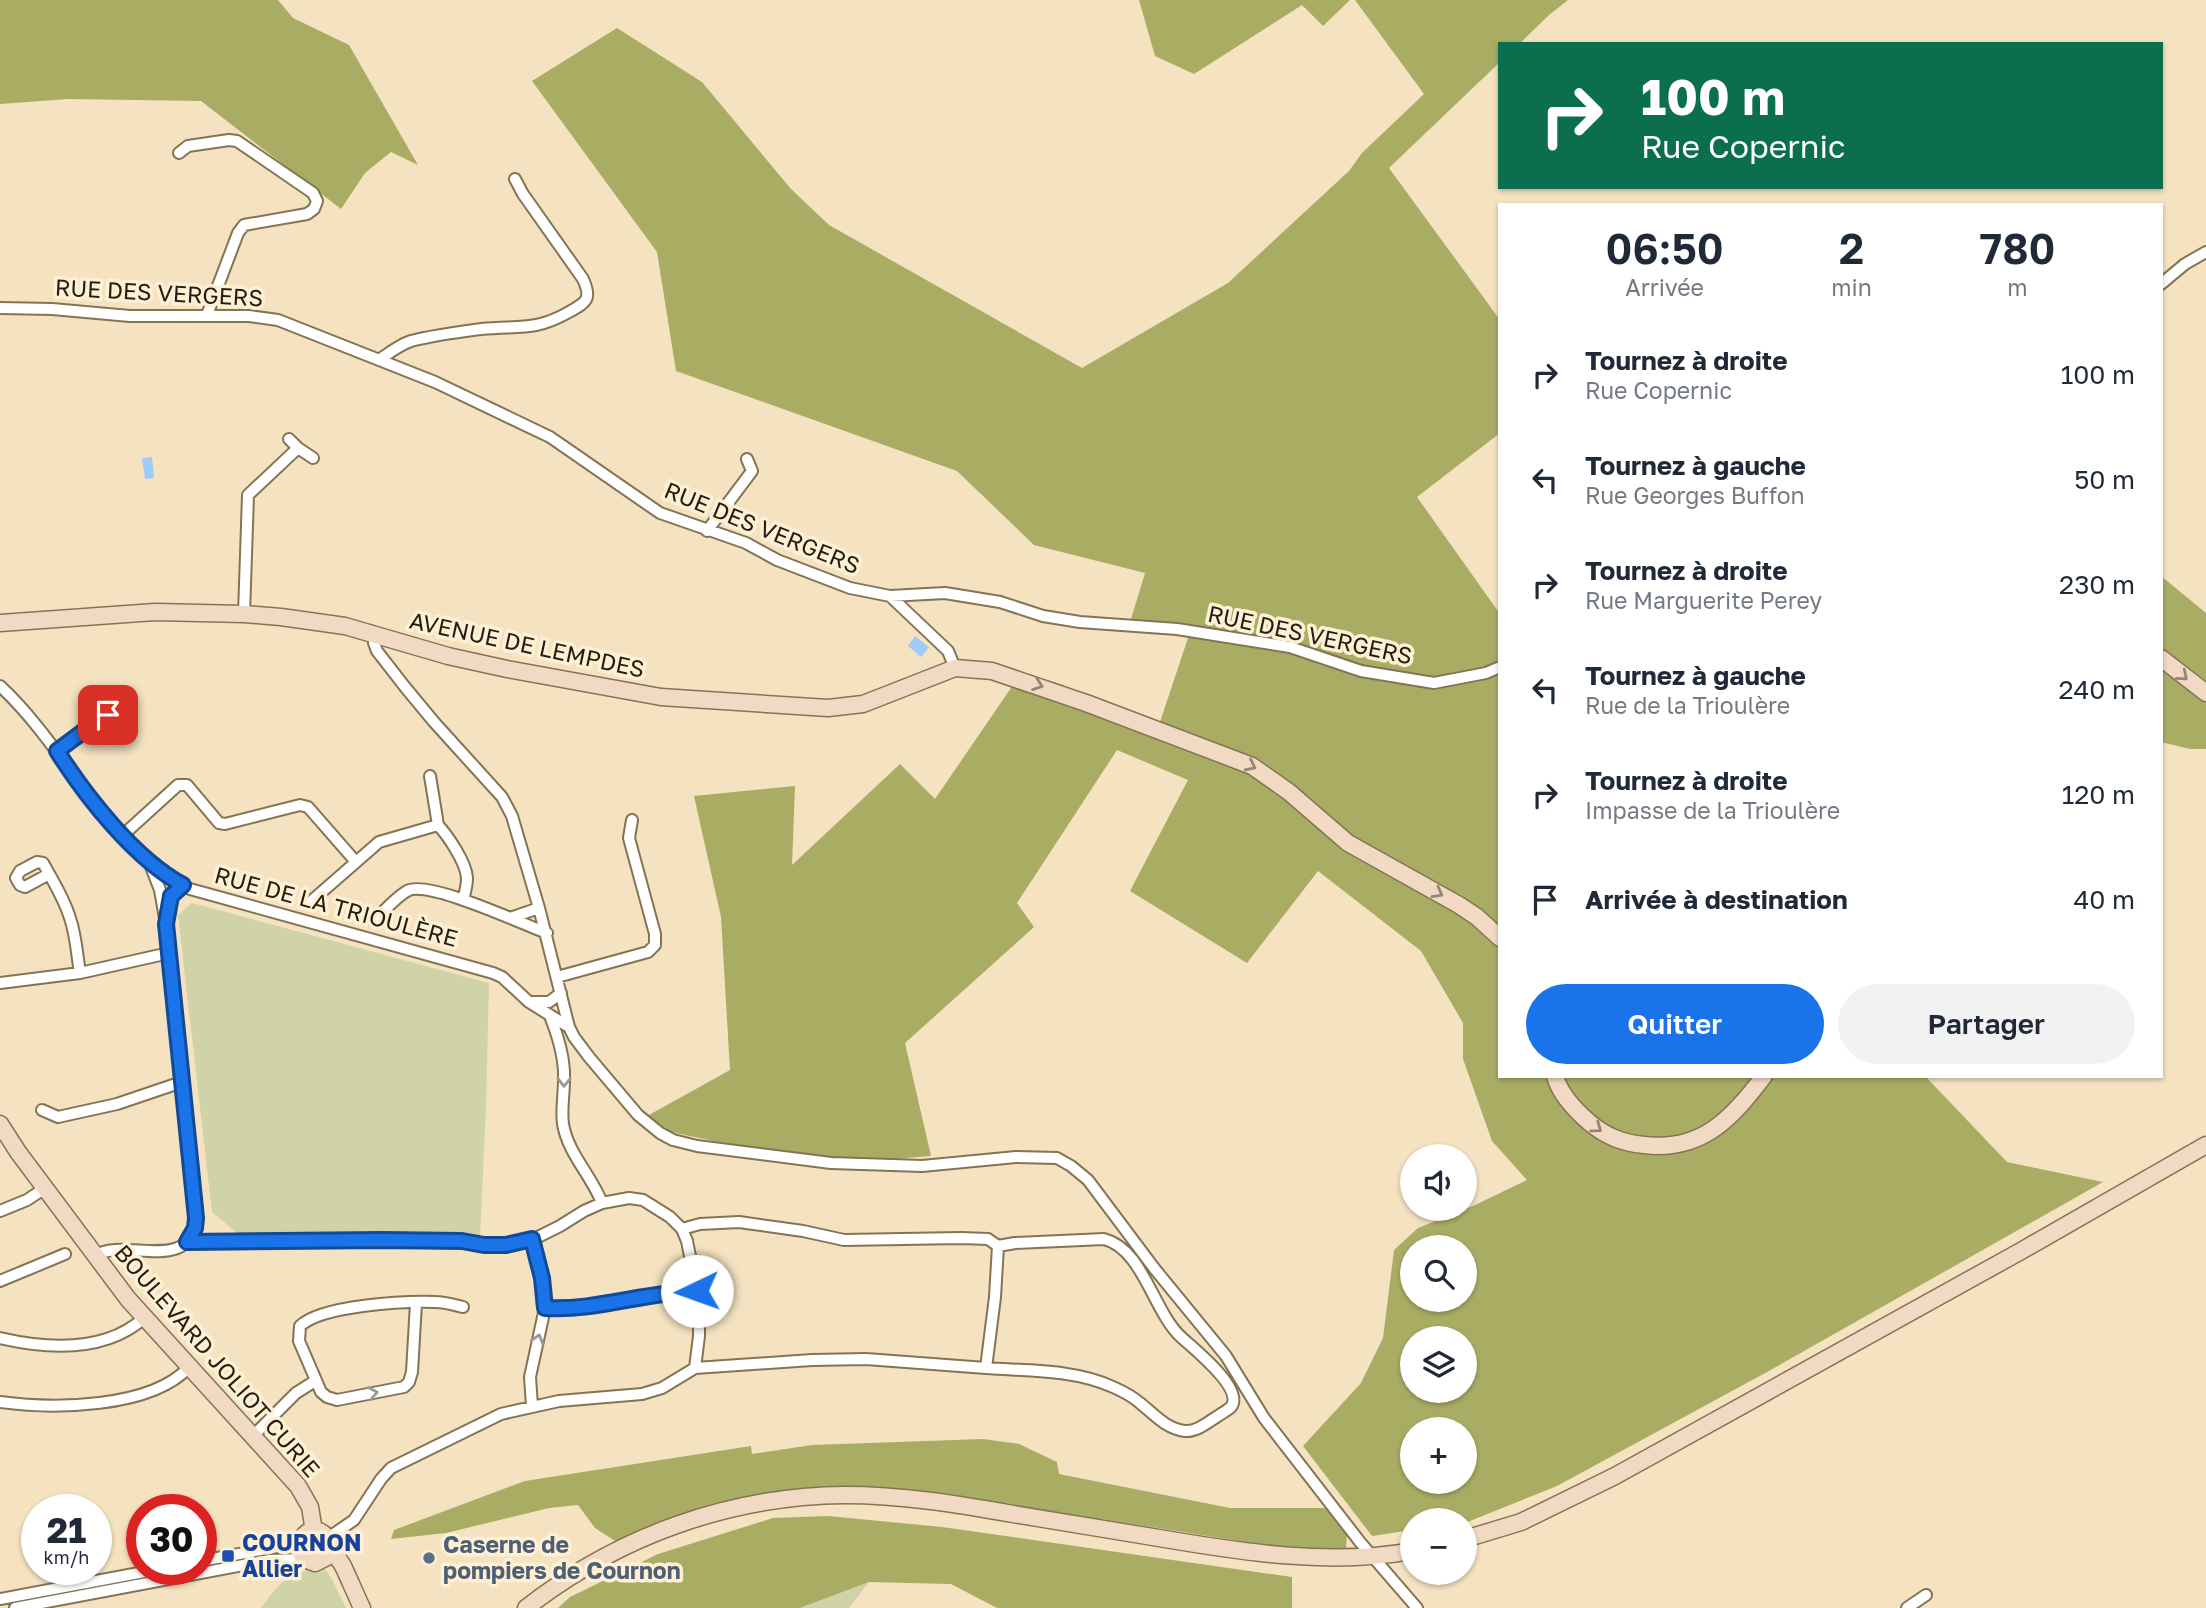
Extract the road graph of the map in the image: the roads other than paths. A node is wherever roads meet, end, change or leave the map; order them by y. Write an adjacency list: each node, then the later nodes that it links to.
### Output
1 (179, 153): 6 (street)
2 (515, 179): 7 (street)
3 (2206, 252): 4 (street)
4 (2163, 282)
5 (0, 308): 6 (street, RUE DES VERGERS)
6 (207, 315): 7 (street, RUE DES VERGERS)
7 (379, 360): 12 (street, RUE DES VERGERS)
8 (289, 439): 9 (street)
9 (298, 448): 10 (street); 14 (street)
10 (313, 458)
11 (747, 459): 12 (street)
12 (707, 531): 13 (street, RUE DES VERGERS)
13 (890, 596): 18 (street); 19 (street, RUE DES VERGERS)
14 (244, 614): 15 (street, AVENUE DE LEMPDES); 16 (street, AVENUE DE LEMPDES)
15 (0, 623)
16 (375, 634): 18 (street, AVENUE DE LEMPDES); 36 (street)
17 (2163, 660): 21 (street, one-way to 21)
18 (956, 668): 41 (street, one-way to 41)
19 (1498, 668)
20 (0, 686): 23 (street, RUE DE LA TRIOULÈRE)
21 (2206, 693)
22 (108, 715): 23 (street)
23 (57, 751): 27 (street, RUE DE LA TRIOULÈRE)
24 (430, 776): 26 (street)
25 (632, 820): 44 (street)
26 (438, 825): 28 (street); 34 (street)
27 (123, 835): 28 (street); 29 (street, RUE DE LA TRIOULÈRE)
28 (356, 862): 35 (street)
29 (150, 864): 31 (street, RUE DE LA TRIOULÈRE); 33 (street)
30 (49, 874): 43 (street)
31 (168, 877): 32 (street, RUE DE LA TRIOULÈRE); 33 (street)
32 (183, 885): 39 (street); 47 (street, RUE DE LA TRIOULÈRE)
33 (160, 890): 39 (street)
34 (463, 900): 37 (street); 38 (street)
35 (308, 904)
36 (540, 908): 37 (street); 40 (street)
37 (510, 918): 40 (street)
38 (374, 921)
39 (166, 924): 42 (street)
40 (547, 933): 44 (street)
41 (1498, 935)
42 (169, 953): 43 (street); 53 (street)
43 (80, 973): 45 (street)
44 (557, 977): 46 (street)
45 (0, 983)
46 (561, 993): 47 (street); 48 (street)
47 (529, 1002): 49 (street, RUE DE LA TRIOULÈRE)
48 (565, 1010): 49 (street); 50 (street)
49 (550, 1016): 50 (street, RUE DE LA TRIOULÈRE); 58 (street, one-way to 58)
50 (569, 1027): 84 (street)
51 (1556, 1078): 52 (street, one-way to 52)
52 (1762, 1078)
53 (182, 1082): 54 (street); 62 (street)
54 (42, 1110)
55 (0, 1124): 57 (street, BOULEVARD JOLIOT CURIE)
56 (2206, 1144): 80 (street)
57 (45, 1188): 59 (street); 65 (street, BOULEVARD JOLIOT CURIE)
58 (602, 1203): 60 (street); 61 (street)
59 (0, 1211)
60 (681, 1229): 63 (street); 67 (street)
61 (532, 1239): 62 (street); 70 (street)
62 (187, 1242): 65 (street)
63 (998, 1246): 75 (street); 75 (street)
64 (65, 1254): 66 (street)
65 (95, 1256): 71 (street, BOULEVARD JOLIOT CURIE)
66 (0, 1281)
67 (697, 1291): 70 (street); 74 (street)
68 (416, 1303): 69 (street); 76 (street); 76 (street, one-way to 68)
69 (463, 1307)
70 (545, 1308): 78 (street, one-way to 70)
71 (144, 1318): 72 (street); 73 (street, BOULEVARD JOLIOT CURIE)
72 (0, 1338)
73 (189, 1367): 77 (street); 79 (street, BOULEVARD JOLIOT CURIE)
74 (695, 1368): 75 (street); 78 (street)
75 (986, 1368)
76 (315, 1381): 79 (street)
77 (0, 1402)
78 (532, 1406): 81 (street)
79 (253, 1436): 81 (street, BOULEVARD JOLIOT CURIE)
80 (1477, 1535)
81 (324, 1544): 82 (street); 82 (street); 90 (street, BOULEVARD JOLIOT CURIE)
82 (302, 1551): 85 (street); 89 (street)
83 (1400, 1552): 84 (street)
84 (1371, 1556): 91 (street); 92 (street)
85 (217, 1559)
86 (126, 1575): 88 (street)
87 (1926, 1595): 93 (street)
88 (0, 1599)
89 (15, 1608)
90 (362, 1608)
91 (526, 1608)
92 (1416, 1608)
93 (1908, 1608)

